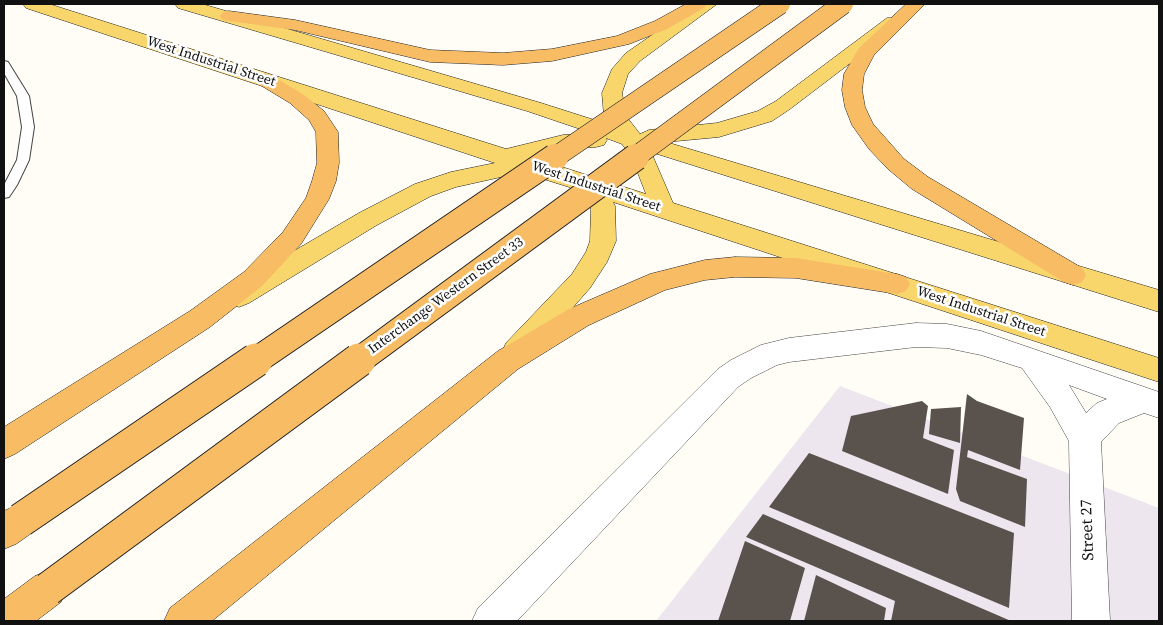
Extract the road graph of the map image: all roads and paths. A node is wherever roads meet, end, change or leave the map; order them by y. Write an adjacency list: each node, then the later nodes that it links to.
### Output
1 (32, 4): 10 (main road, West Industrial Street)
2 (184, 4): 8 (main road)
3 (698, 4): 8 (highway)
4 (708, 4): 12 (main road)
5 (780, 4): 30 (highway, bridge)
6 (843, 4): 31 (highway, Interchange Western Street 33, bridge)
7 (911, 8): 12 (main road); 20 (highway)
8 (229, 16): 11 (main road)
9 (4, 64): 18 (lane)
10 (264, 79): 15 (main road, West Industrial Street); 23 (highway)
11 (534, 107): 12 (main road); 13 (main road)
12 (628, 138): 13 (main road); 14 (main road); 16 (main road)
13 (563, 142): 15 (main road); 17 (main road)
14 (686, 155): 16 (main road); 20 (main road)
15 (505, 157): 17 (main road, West Industrial Street)
16 (643, 158): 17 (main road); 19 (main road)
17 (571, 178): 19 (main road, West Industrial Street); 23 (main road); 25 (main road)
18 (4, 194)
19 (664, 209): 21 (main road, West Industrial Street)
20 (1073, 275): 22 (main road)
21 (897, 284): 25 (highway); 26 (main road, West Industrial Street)
22 (1159, 301)
23 (200, 319): 29 (highway)
24 (1032, 359): 27 (street); 28 (street, Street 27); 33 (street)
25 (508, 360): 32 (highway)
26 (1159, 370)
27 (1151, 402): 28 (street)
28 (1084, 439): 34 (street, Street 27)
29 (4, 444)
30 (13, 526)
31 (6, 621)
32 (183, 621)
33 (491, 621)
34 (1091, 621)

